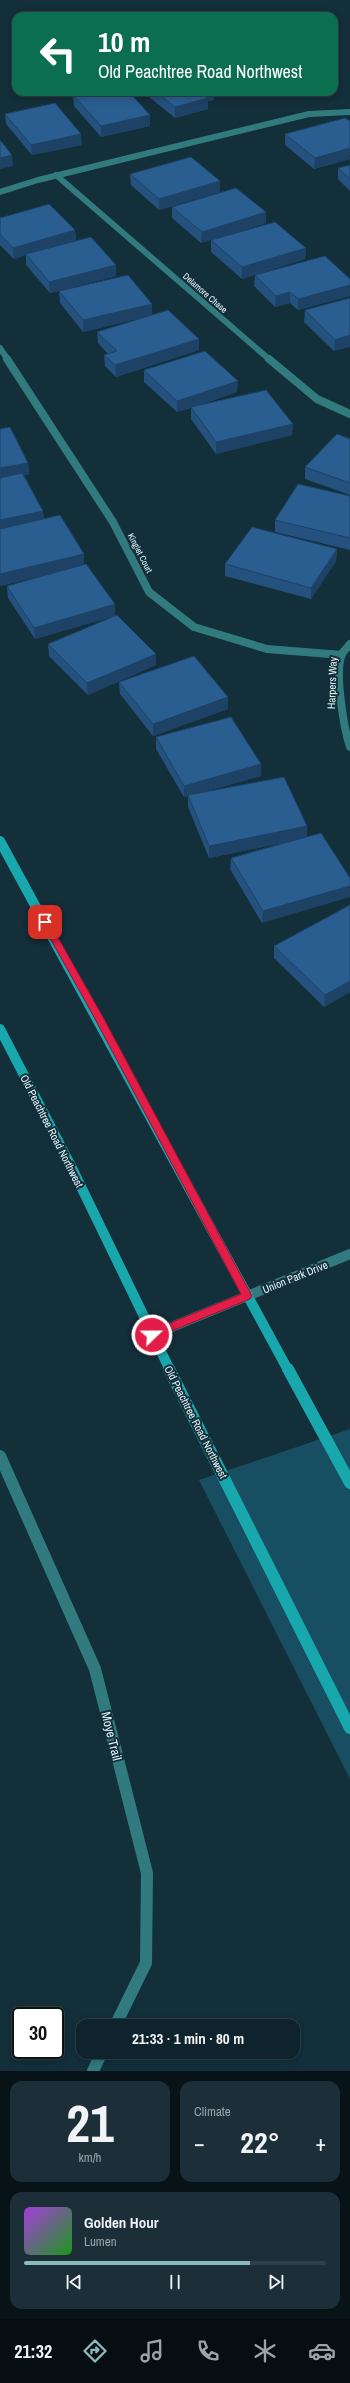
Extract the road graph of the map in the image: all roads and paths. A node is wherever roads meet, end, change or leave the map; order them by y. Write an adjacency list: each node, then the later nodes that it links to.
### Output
1 (350, 112): 2 (street)
2 (56, 175): 3 (street); 5 (street, Delamore Chase)
3 (0, 192)
4 (0, 348): 7 (street, Kinglet Court)
5 (350, 414)
6 (350, 644): 7 (street, Harpers Way)
7 (342, 655): 8 (street, Harpers Way)
8 (350, 747)
9 (0, 841): 12 (main road)
10 (0, 1029): 13 (main road, Old Peachtree Road Northwest)
11 (350, 1254): 12 (street, Union Park Drive)
12 (247, 1296): 13 (street, Union Park Drive); 15 (main road)
13 (152, 1335): 16 (main road, Old Peachtree Road Northwest)
14 (0, 1456): 17 (street, Moye Trail)
15 (350, 1484)
16 (350, 1728)
17 (118, 2019)
18 (98, 2059): 19 (street)
19 (92, 2071)

